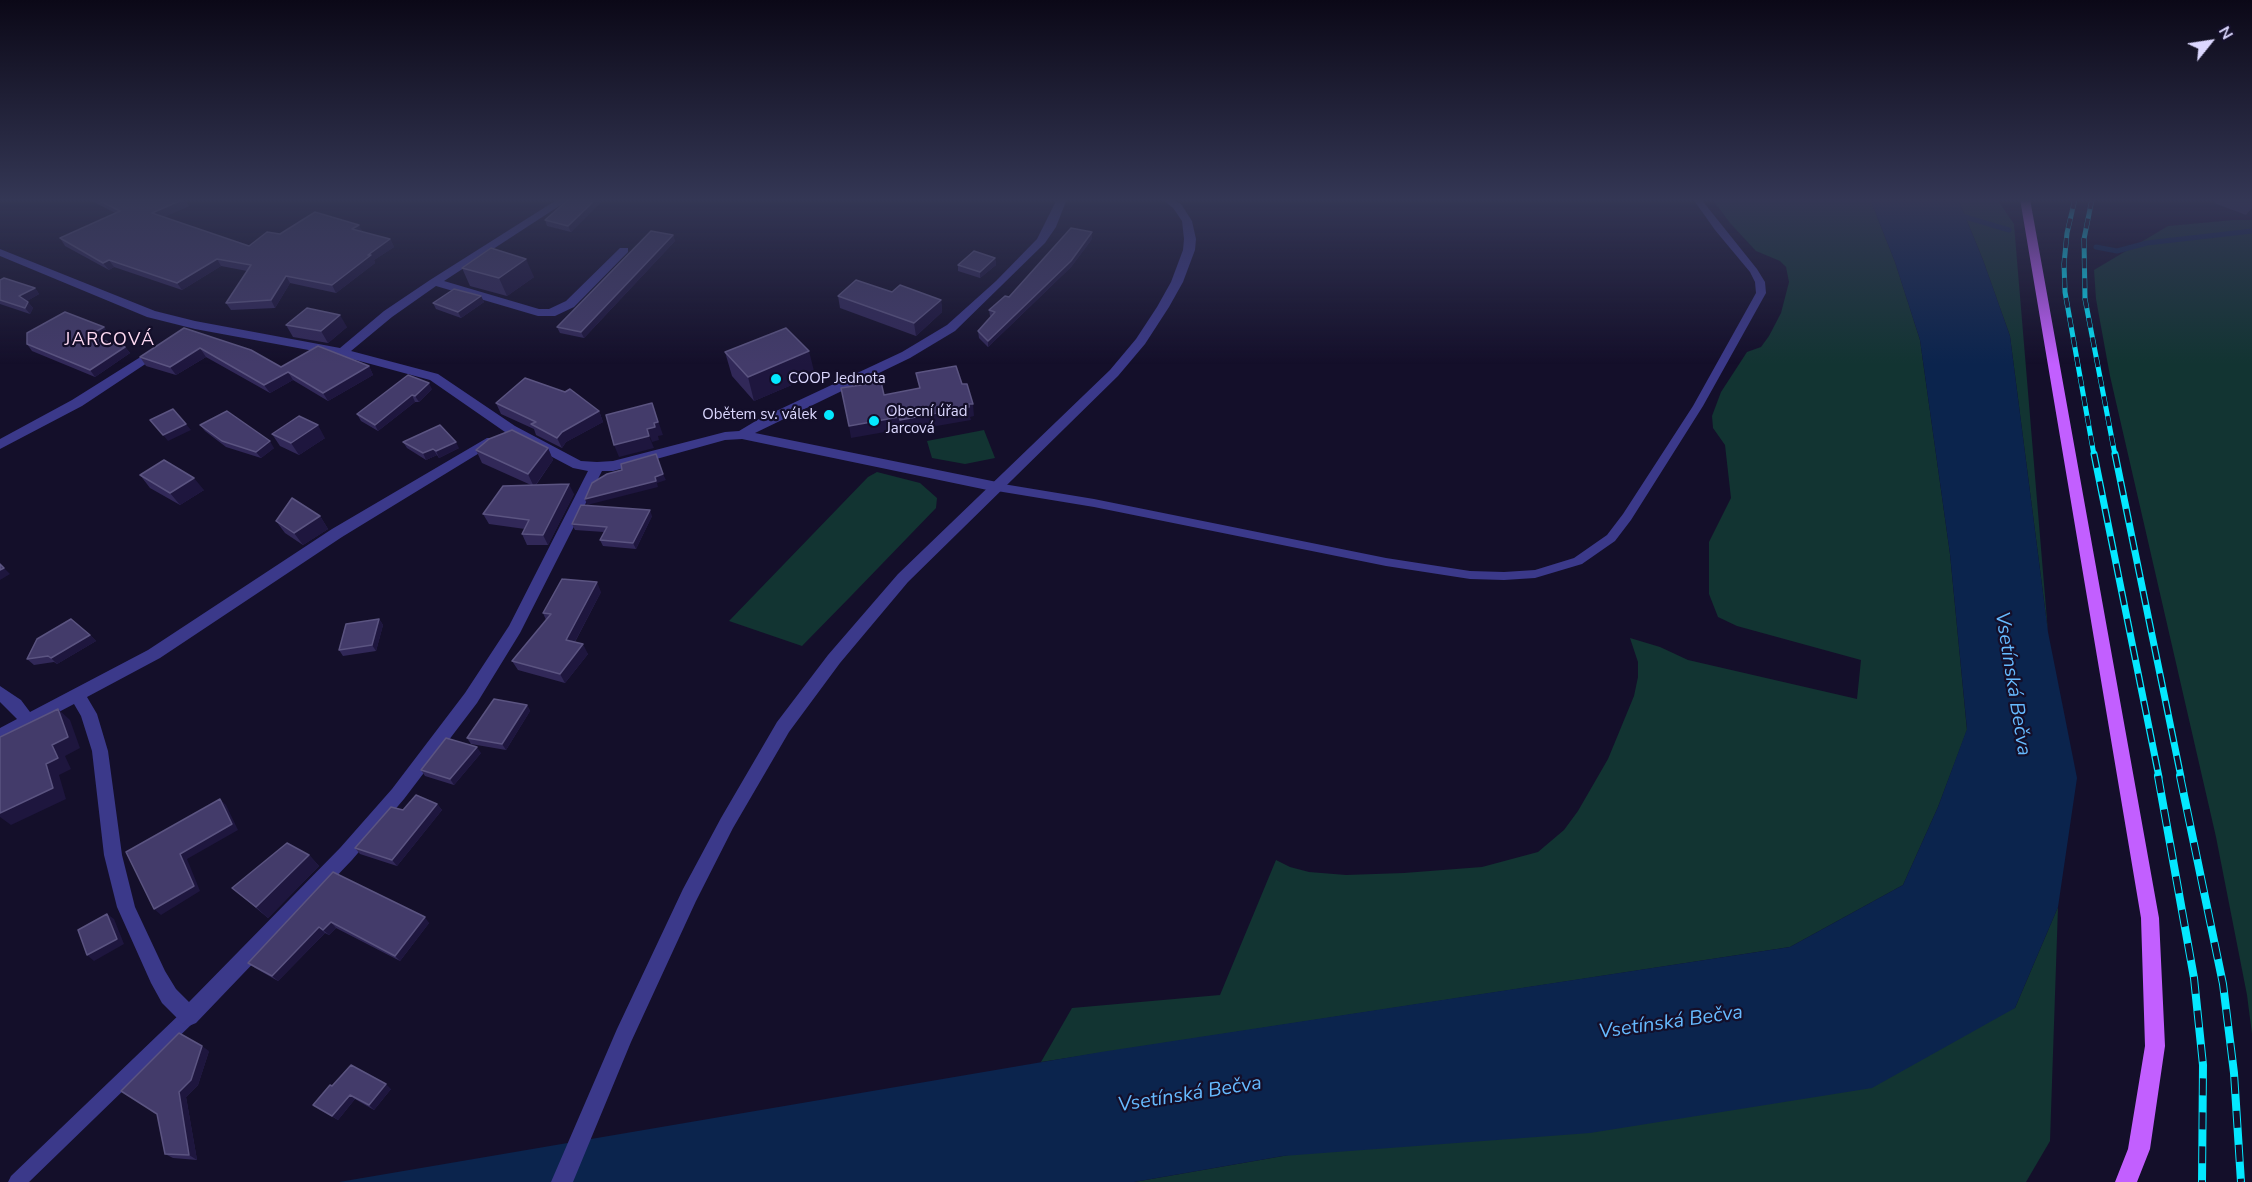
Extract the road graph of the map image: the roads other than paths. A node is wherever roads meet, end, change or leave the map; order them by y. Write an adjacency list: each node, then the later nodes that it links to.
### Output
1 (5, 254): 9 (street)
2 (478, 254): 8 (street)
3 (620, 254): 8 (street)
4 (1028, 254): 12 (street)
5 (1187, 254): 15 (street)
6 (1740, 254): 15 (lane)
7 (2035, 254): 23 (main road)
8 (434, 282): 10 (street)
9 (195, 325): 10 (street); 13 (street)
10 (342, 352): 11 (street)
11 (510, 429): 14 (street); 17 (street)
12 (742, 435): 14 (street); 15 (street)
13 (0, 445)
14 (597, 467): 20 (street)
15 (997, 487): 22 (street)
16 (0, 692): 18 (street)
17 (78, 697): 18 (street); 20 (street)
18 (28, 722): 19 (street)
19 (0, 736)
20 (189, 1016): 21 (lane)
21 (17, 1182)
22 (562, 1182)
23 (2126, 1182)

